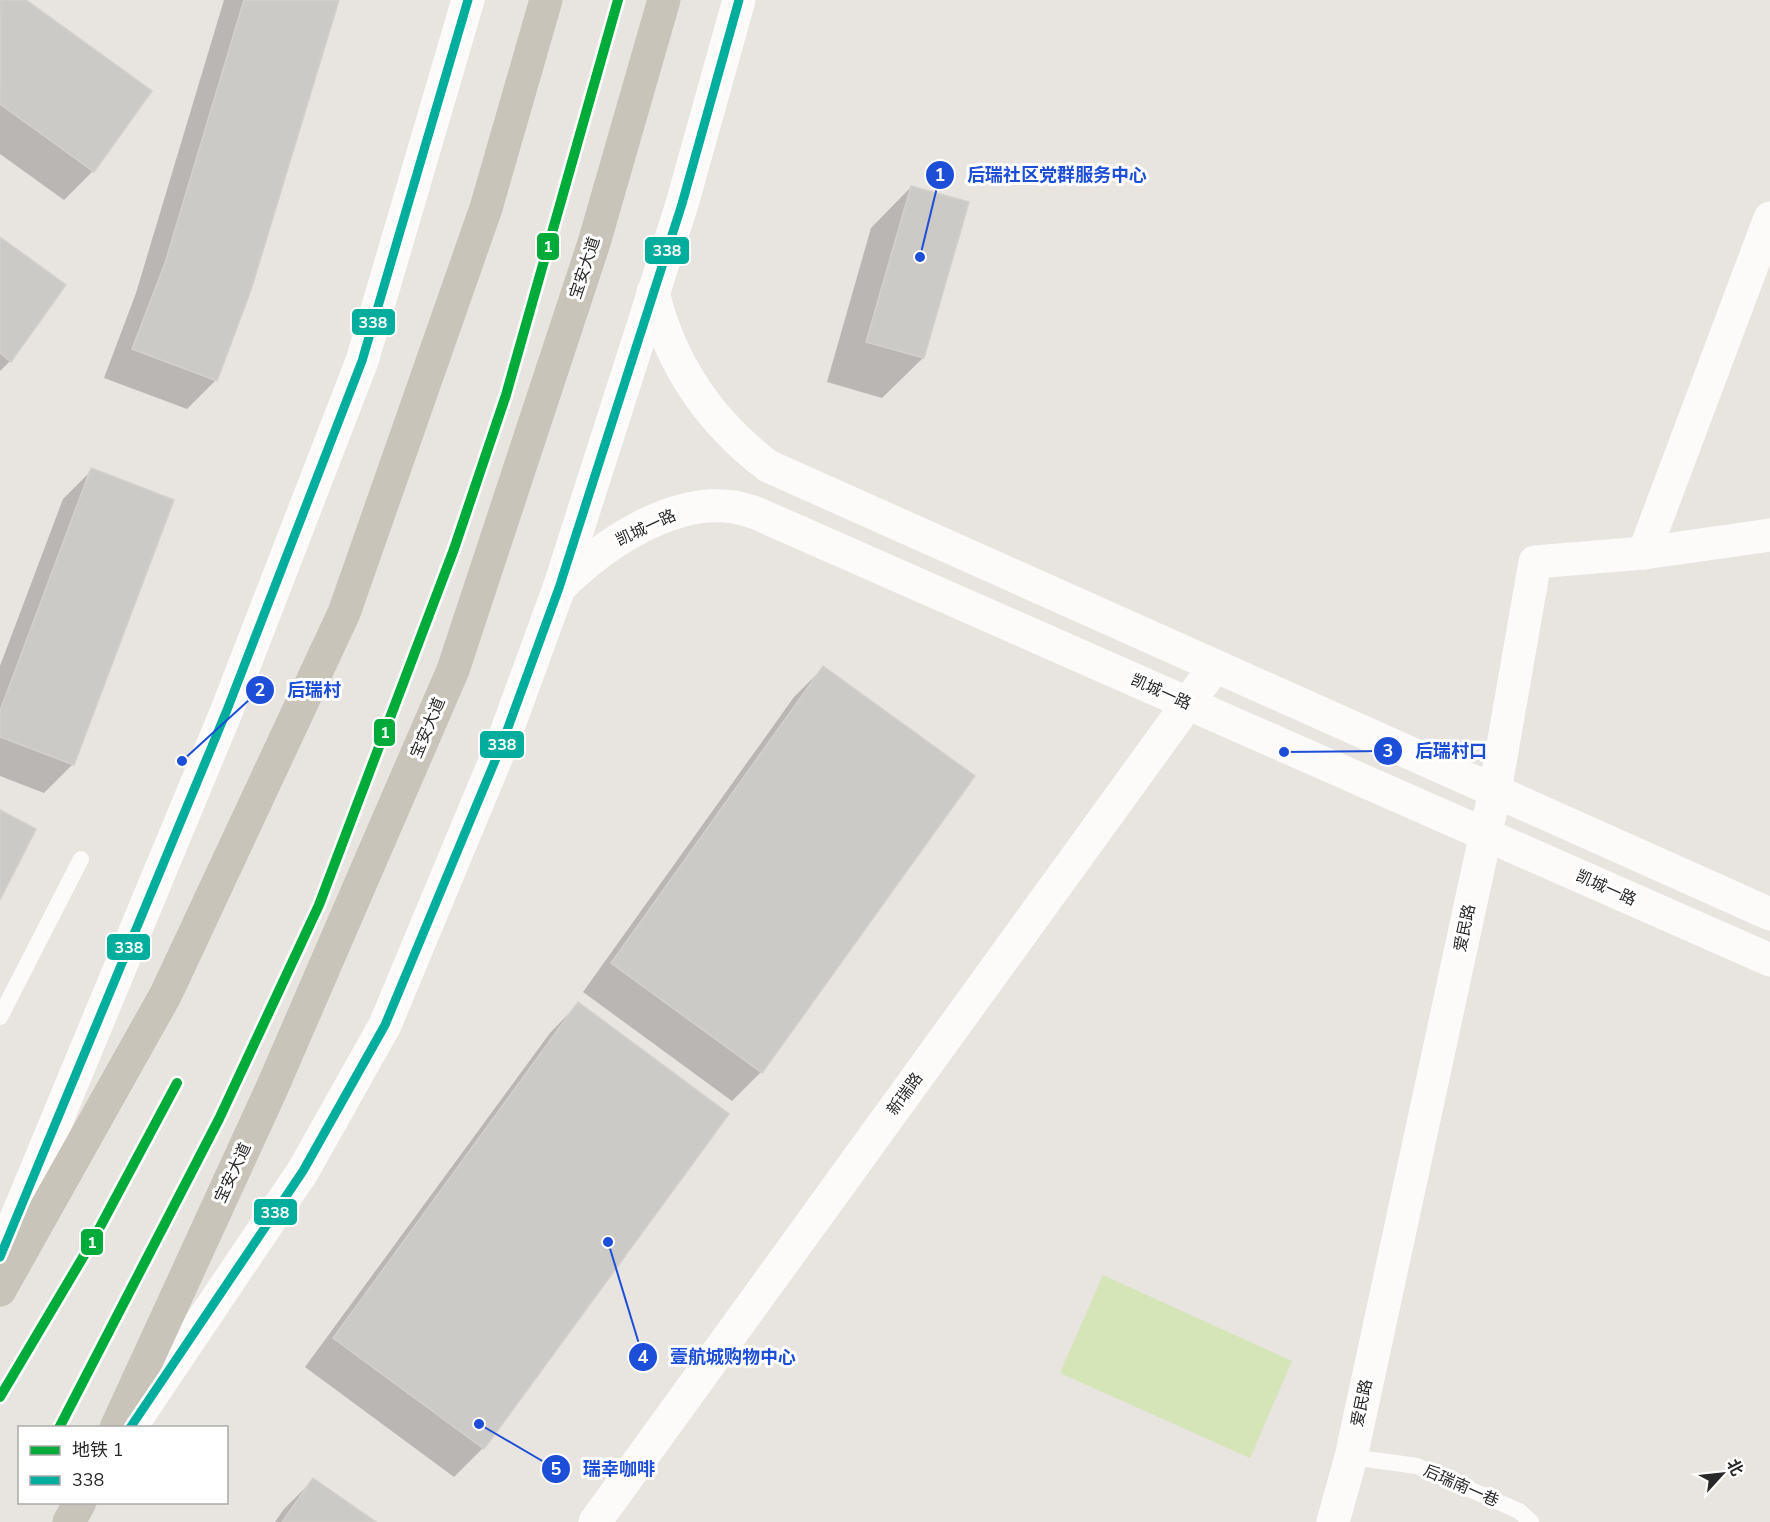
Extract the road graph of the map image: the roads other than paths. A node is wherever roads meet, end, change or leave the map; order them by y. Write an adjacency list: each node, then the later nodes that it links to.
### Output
1 (468, 0): 18 (street)
2 (546, 0): 19 (main road)
3 (664, 0): 20 (main road, 宝安大道)
4 (739, 0): 6 (street)
5 (1770, 218): 8 (street)
6 (653, 292): 9 (street); 10 (street)
7 (1770, 536): 8 (street, 爱民路)
8 (1644, 552): 12 (street, 爱民路)
9 (559, 588): 11 (street, 凯城一路); 21 (street)
10 (1215, 666): 11 (street, 新瑞路); 12 (street)
11 (1188, 704): 13 (street, 凯城一路); 25 (street, 新瑞路)
12 (1495, 791): 13 (street, 爱民路); 15 (street)
13 (1485, 835): 16 (street, 凯城一路); 22 (street, 爱民路)
14 (81, 859): 17 (lane)
15 (1770, 914)
16 (1770, 960)
17 (0, 1017)
18 (0, 1257)
19 (0, 1290)
20 (117, 1426)
21 (131, 1426)
22 (1351, 1457): 26 (street, 爱民路); 27 (lane, 后瑞南一巷)
23 (79, 1504): 24 (main road)
24 (69, 1522)
25 (595, 1522)
26 (1333, 1522)
27 (1531, 1522)

